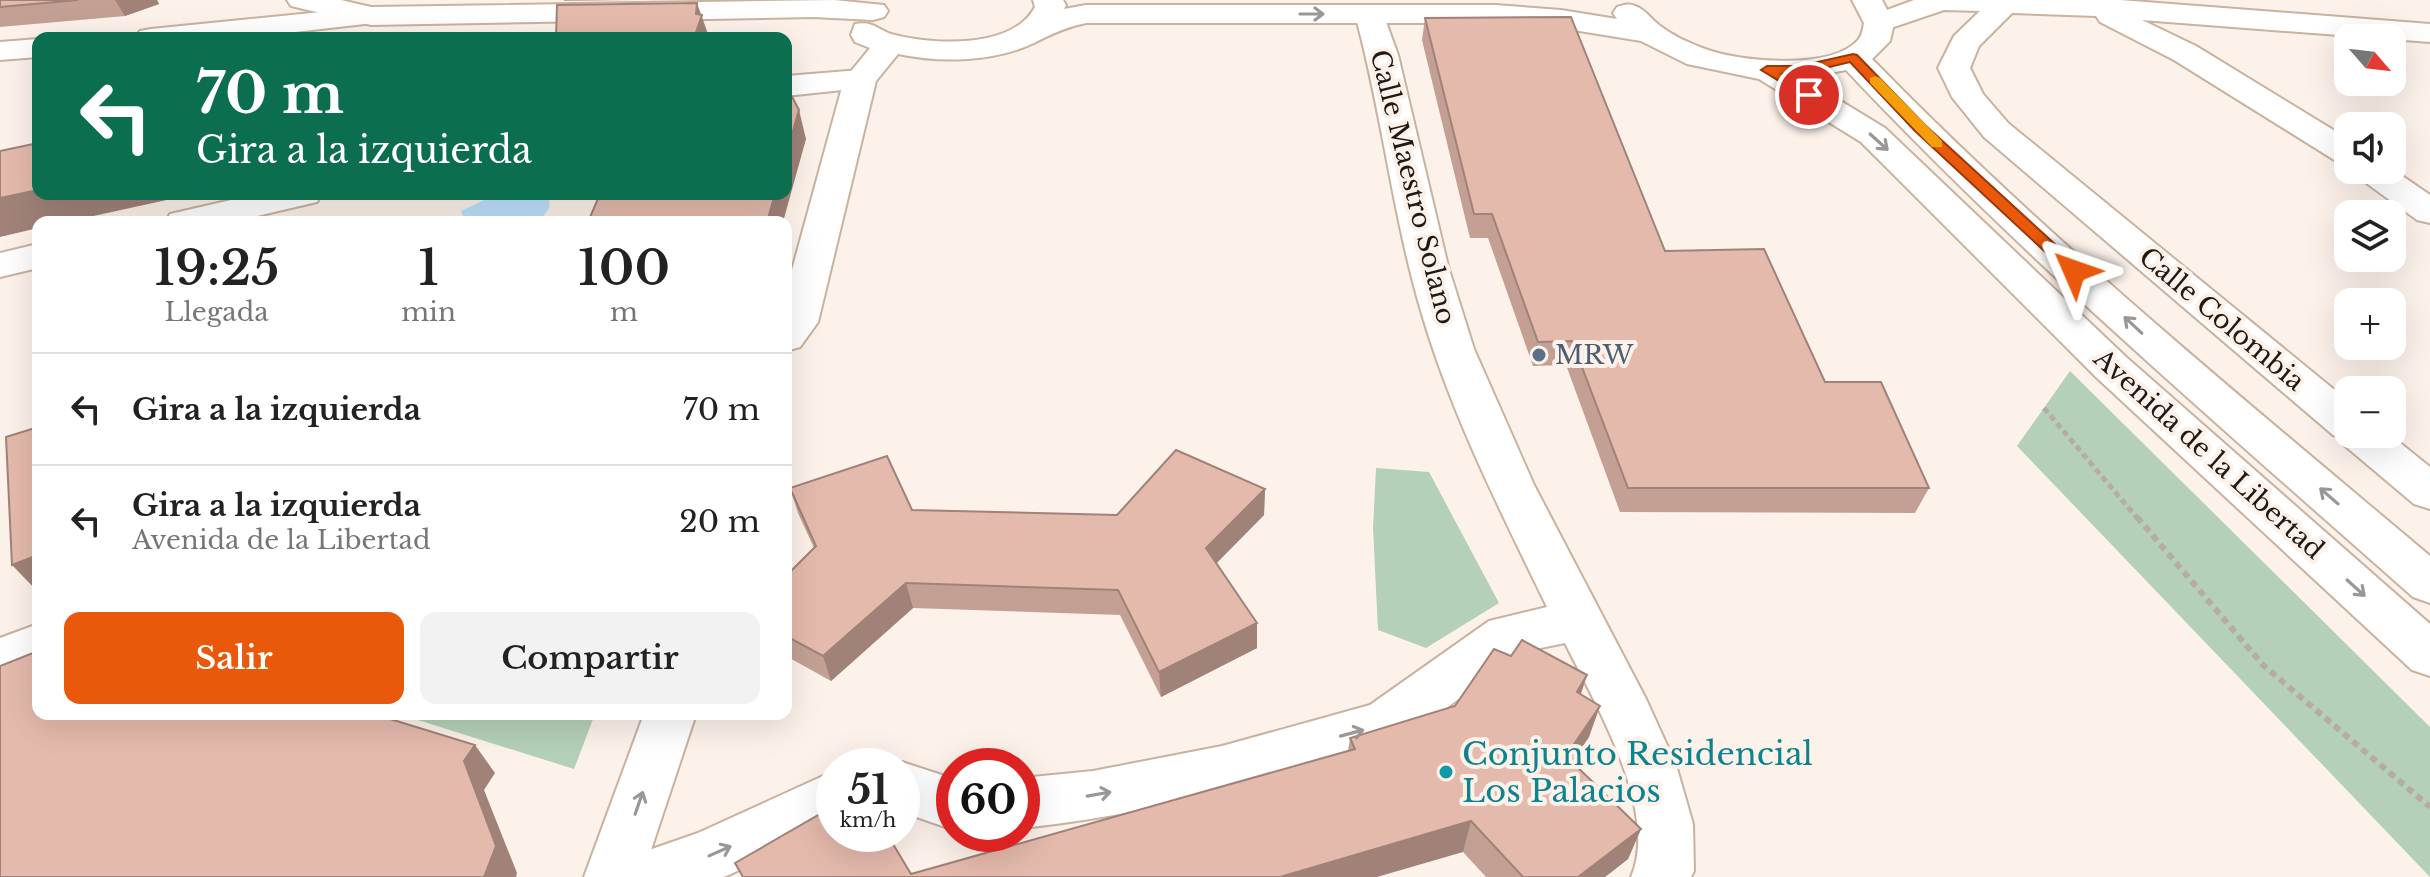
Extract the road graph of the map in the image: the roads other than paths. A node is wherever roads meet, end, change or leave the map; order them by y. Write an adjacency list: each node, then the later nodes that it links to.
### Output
1 (302, 0): 13 (main road)
2 (1622, 0): 15 (main road)
3 (2136, 0): 12 (main road)
4 (1933, 1): 5 (main road); 9 (main road)
5 (2015, 3): 6 (main road); 32 (main road, Calle Colombia)
6 (2090, 4): 12 (main road); 24 (main road)
7 (746, 5): 8 (main road); 13 (main road)
8 (883, 6): 17 (main road)
9 (1873, 11): 20 (main road)
10 (1043, 14): 11 (main road, one-way to 11); 17 (main road)
11 (1370, 14): 15 (main road); 36 (main road, Calle Maestro Solano)
12 (2184, 14): 16 (main road)
13 (371, 16): 14 (main road)
14 (211, 32)
15 (1648, 33): 21 (main road)
16 (2430, 33)
17 (889, 45): 22 (main road)
18 (32, 48): 19 (main road)
19 (0, 51)
20 (1853, 58): 21 (main road); 35 (main road, Avenida de la Libertad, one-way to 20)
21 (1767, 70): 38 (main road, Avenida de la Libertad, one-way to 38)
22 (860, 80): 23 (main road); 31 (main road)
23 (792, 86)
24 (2334, 145)
25 (2390, 184): 27 (main road)
26 (278, 200): 28 (main road)
27 (2430, 212)
28 (209, 216)
29 (32, 257): 30 (main road)
30 (0, 265)
31 (792, 330)
32 (2334, 412)
33 (2377, 448): 34 (main road)
34 (2430, 492)
35 (2430, 584)
36 (1579, 620): 41 (main road, one-way to 36); 45 (main road, Calle Maestro Solano)
37 (32, 647): 39 (main road)
38 (2430, 655)
39 (0, 659)
40 (668, 720): 43 (main road, one-way to 40)
41 (1040, 801)
42 (816, 805): 44 (main road, one-way to 42)
43 (613, 877)
44 (647, 877)
45 (1660, 877)

